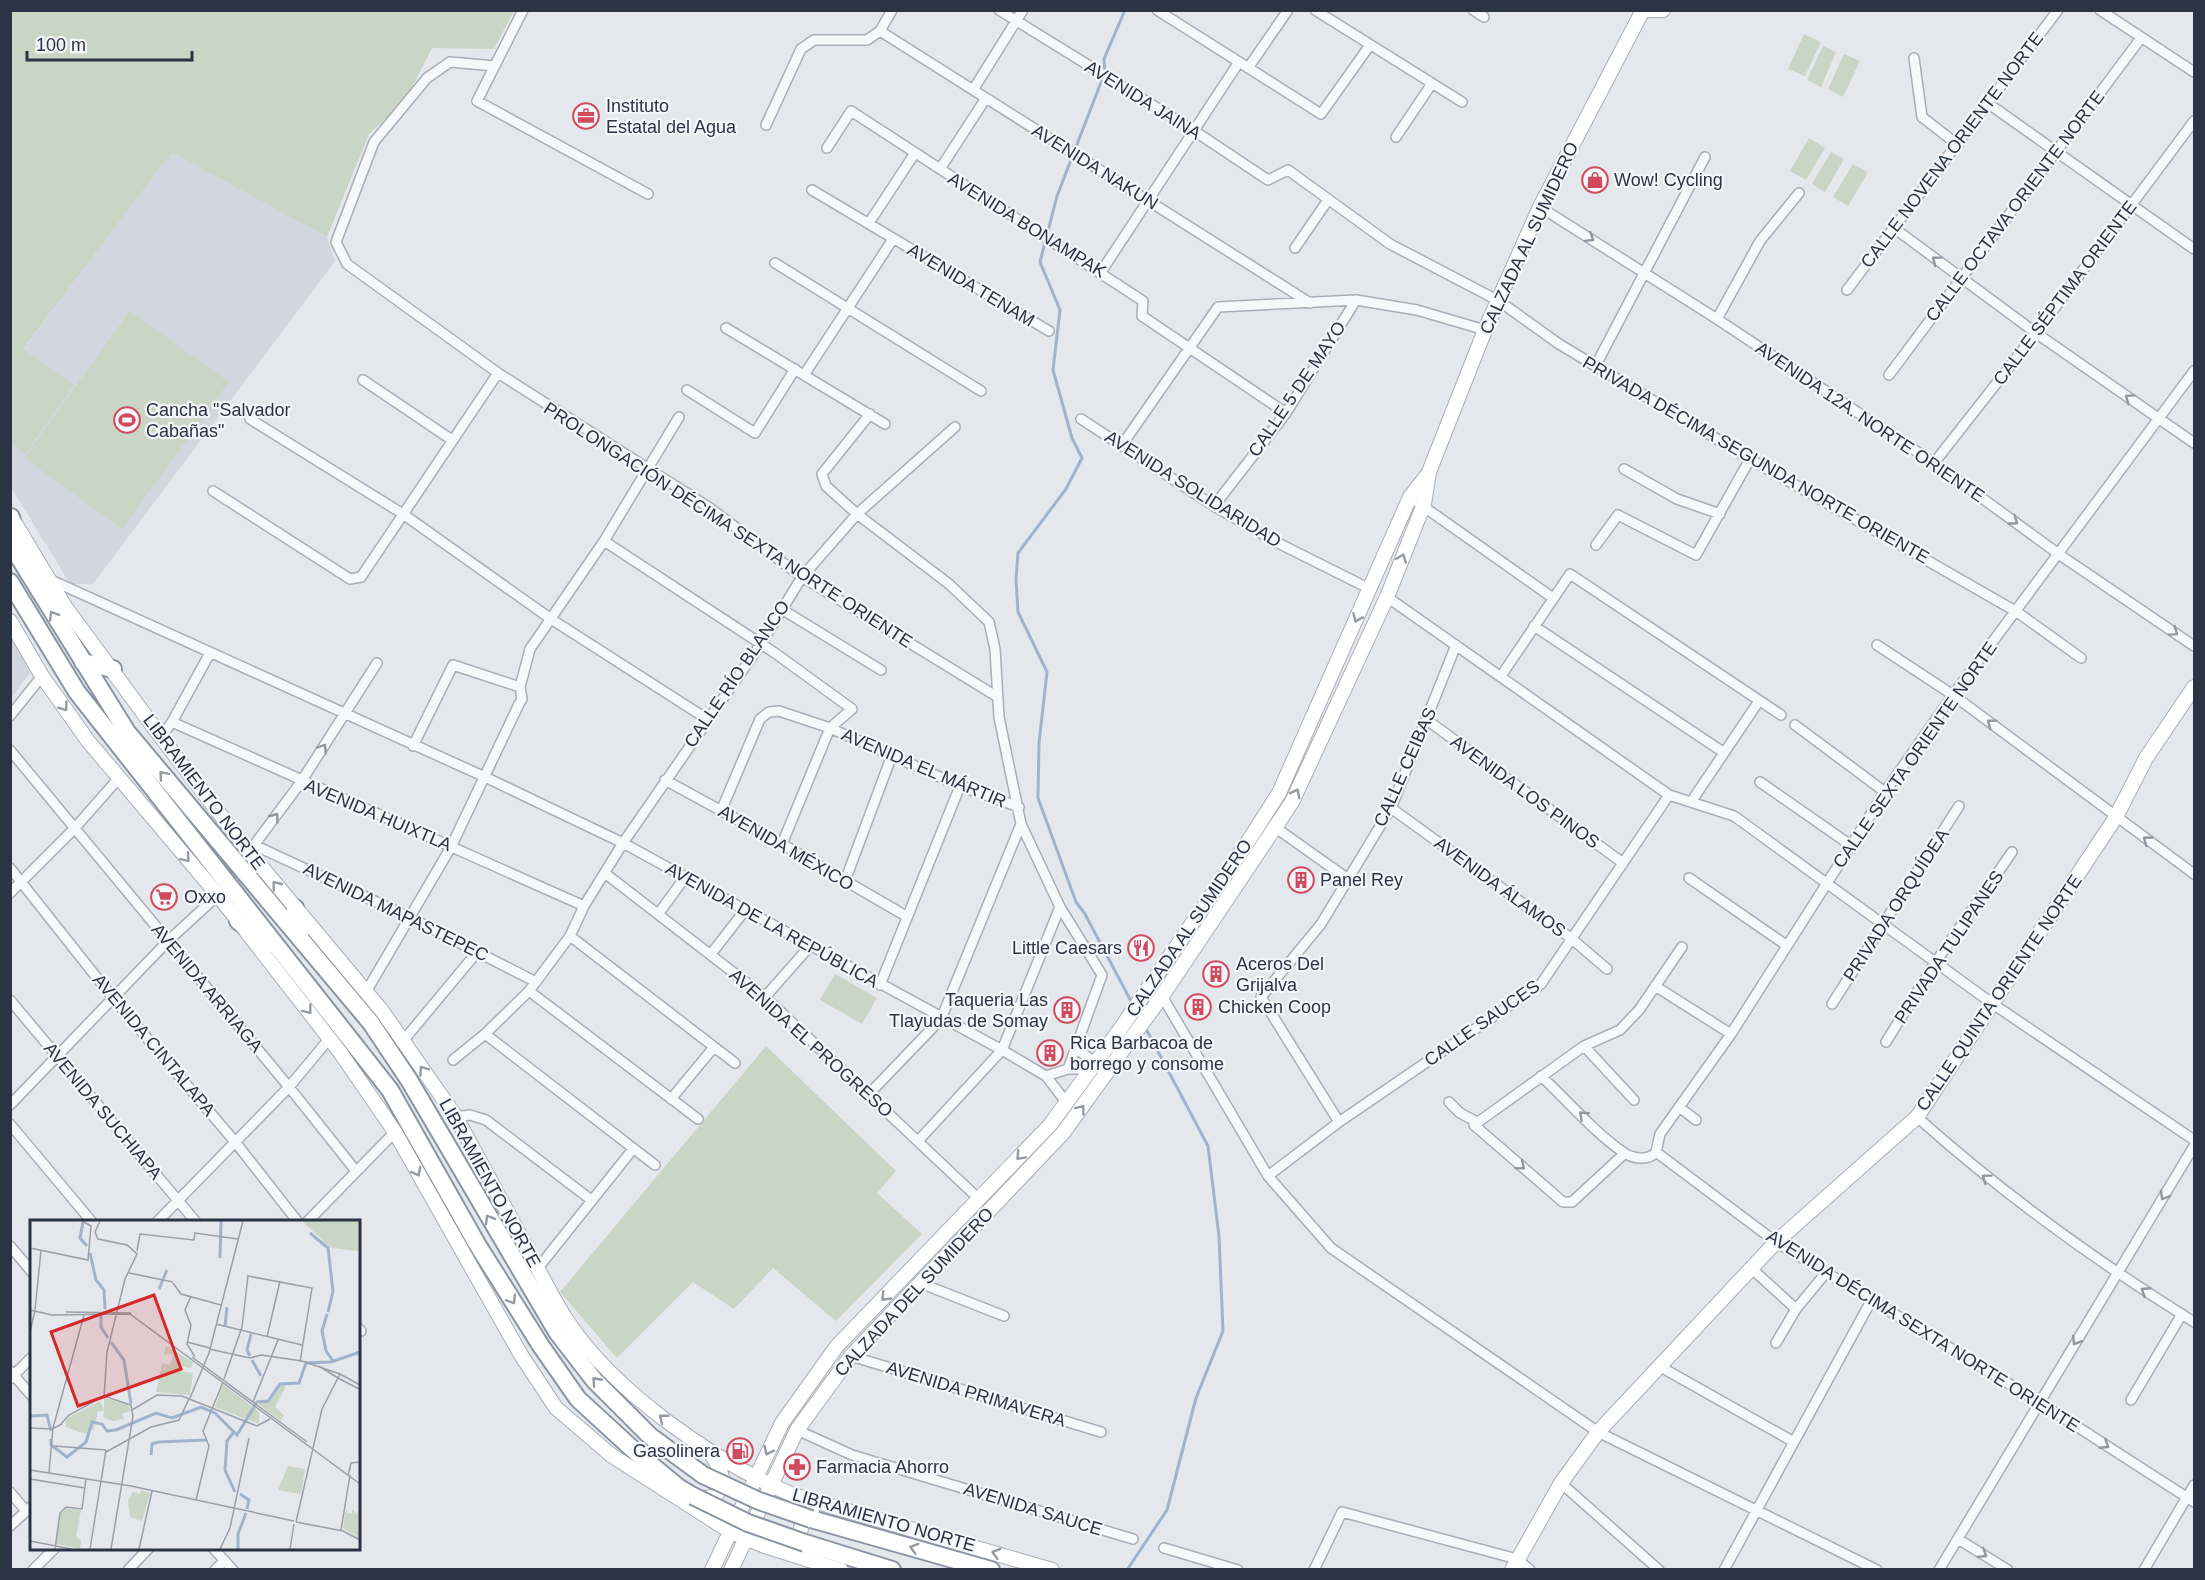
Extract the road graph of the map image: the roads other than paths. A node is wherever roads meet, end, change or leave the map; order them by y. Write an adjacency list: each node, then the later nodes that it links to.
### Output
1 (523, 10): 20 (street)
2 (892, 10): 15 (street)
3 (999, 10): 14 (street, AVENIDA JAINA)
4 (1023, 10): 14 (street)
5 (1157, 10): 19 (street)
6 (1288, 10): 21 (street)
7 (1315, 10): 17 (street)
8 (1473, 10): 13 (street)
9 (1663, 10): 12 (street)
10 (2058, 10): 27 (street, CALLE NOVENA ORIENTE NORTE)
11 (2100, 10): 16 (street)
12 (1642, 11): 45 (street, CALZADA AL SUMIDERO)
13 (1484, 17)
14 (1016, 21): 24 (street); 30 (street, AVENIDA JAINA)
15 (880, 31): 24 (street, AVENIDA NAKUN); 29 (street)
16 (2141, 38): 22 (street); 34 (street, CALLE OCTAVA ORIENTE NORTE)
17 (1370, 45): 21 (street); 23 (street)
18 (1914, 58): 32 (street)
19 (1239, 62): 21 (street); 30 (street)
20 (495, 66): 41 (street); 69 (street, PROLONGACIÓN DÉCIMA SEXTA NORTE ORIENTE)
21 (1248, 68)
22 (2194, 72)
23 (1431, 85): 26 (street); 31 (street)
24 (974, 90): 25 (street, AVENIDA NAKUN)
25 (986, 98): 37 (street); 42 (street, AVENIDA NAKUN)
26 (1462, 102)
27 (1989, 104): 32 (street, CALLE NOVENA ORIENTE NORTE); 34 (street)
28 (2194, 121): 44 (street, CALLE SÉPTIMA ORIENTE)
29 (766, 125)
30 (1193, 130): 38 (street, AVENIDA JAINA); 42 (street)
31 (1396, 137)
32 (1958, 145): 47 (street, CALLE NOVENA ORIENTE NORTE)
33 (827, 148): 35 (street, AVENIDA BONAMPAK)
34 (2056, 152): 44 (street); 54 (street, CALLE OCTAVA ORIENTE NORTE)
35 (915, 153): 37 (street, AVENIDA BONAMPAK); 46 (street)
36 (1705, 157): 53 (street)
37 (940, 170): 52 (street, AVENIDA BONAMPAK)
38 (1288, 170): 43 (street, PRIVADA DÉCIMA SEGUNDA NORTE ORIENTE)
39 (812, 190): 46 (street, AVENIDA TENAM)
40 (1799, 193): 60 (street)
41 (648, 194)
42 (1146, 200): 52 (street); 58 (street, AVENIDA NAKUN)
43 (1328, 200): 49 (street); 57 (street, PRIVADA DÉCIMA SEGUNDA NORTE ORIENTE)
44 (2133, 204): 50 (street); 64 (street, CALLE SÉPTIMA ORIENTE)
45 (1540, 207): 53 (street, AVENIDA 12A. NORTE ORIENTE, one-way to 53); 57 (street, CALZADA AL SUMIDERO)
46 (870, 223): 48 (street, AVENIDA TENAM)
47 (1894, 228): 54 (street, one-way to 47); 55 (street, CALLE NOVENA ORIENTE NORTE)
48 (893, 239): 59 (street); 63 (street, AVENIDA TENAM)
49 (1295, 248)
50 (2194, 249)
51 (775, 263): 59 (street)
52 (1101, 272): 65 (street, AVENIDA BONAMPAK)
53 (1644, 272): 60 (street, AVENIDA 12A. NORTE ORIENTE); 66 (street)
54 (1961, 278): 64 (street); 71 (street, CALLE OCTAVA ORIENTE NORTE)
55 (1847, 290)
56 (1356, 300): 58 (street); 62 (street); 75 (street, CALLE 5 DE MAYO)
57 (1499, 301): 62 (street, CALZADA AL SUMIDERO); 66 (street, PRIVADA DÉCIMA SEGUNDA NORTE ORIENTE)
58 (1310, 303): 65 (street)
59 (847, 306): 70 (street); 74 (street)
60 (1717, 319): 87 (street, AVENIDA 12A. NORTE ORIENTE)
61 (726, 328): 67 (street)
62 (1485, 330): 90 (street, CALZADA AL SUMIDERO)
63 (1049, 331)
64 (2037, 333): 80 (street, one-way to 64); 87 (street, CALLE SÉPTIMA ORIENTE)
65 (1188, 349): 75 (street); 85 (street)
66 (1596, 365): 86 (street, PRIVADA DÉCIMA SEGUNDA NORTE ORIENTE)
67 (795, 369): 70 (street); 73 (street)
68 (2194, 371): 80 (street, CALLE SEXTA ORIENTE NORTE)
69 (498, 373): 83 (street); 89 (street, PROLONGACIÓN DÉCIMA SEXTA NORTE ORIENTE)
70 (804, 375): 76 (street)
71 (1888, 375)
72 (363, 380): 83 (street)
73 (687, 390)
74 (981, 391)
75 (1286, 413): 94 (street, CALLE 5 DE MAYO)
76 (870, 414): 81 (street); 96 (street)
77 (679, 417): 89 (street)
78 (250, 418): 95 (street)
79 (1081, 419): 85 (street, AVENIDA SOLIDARIDAD)
80 (2160, 420): 84 (street); 102 (street, CALLE SEXTA ORIENTE NORTE)
81 (885, 424)
82 (955, 427): 96 (street, CALLE RÍO BLANCO)
83 (452, 440): 95 (street)
84 (2194, 443)
85 (1122, 446): 94 (street, AVENIDA SOLIDARIDAD)
86 (1750, 459): 97 (street); 111 (street, PRIVADA DÉCIMA SEGUNDA NORTE ORIENTE)
87 (1934, 463): 102 (street, AVENIDA 12A. NORTE ORIENTE, one-way to 102)
88 (1624, 469): 97 (street)
89 (647, 470): 99 (street); 104 (street, PROLONGACIÓN DÉCIMA SEXTA NORTE ORIENTE)
90 (1429, 472): 92 (street, CALZADA AL SUMIDERO); 93 (street, CALZADA AL SUMIDERO)
91 (213, 490): 95 (street)
92 (1410, 496): 93 (street); 107 (street, CALZADA AL SUMIDERO)
93 (1424, 504): 108 (street, CALZADA AL SUMIDERO, one-way to 93); 109 (street)
94 (1214, 506): 107 (street, AVENIDA SOLIDARIDAD)
95 (402, 514): 112 (street)
96 (856, 514): 104 (street, CALLE RÍO BLANCO); 130 (street)
97 (1720, 514): 101 (street)
98 (11, 516): 103 (highway); 105 (street, LIBRAMIENTO NORTE)
99 (604, 541): 112 (street); 115 (street)
100 (10, 543): 103 (highway, LIBRAMIENTO NORTE)
101 (1596, 545)
102 (2060, 555): 111 (street, CALLE SEXTA ORIENTE NORTE); 118 (street, AVENIDA 12A. NORTE ORIENTE, one-way to 118)
103 (21, 562): 121 (highway, LIBRAMIENTO NORTE, one-way to 103)
104 (802, 577): 110 (street, CALLE RÍO BLANCO); 130 (street, PROLONGACIÓN DÉCIMA SEXTA NORTE ORIENTE)
105 (49, 579): 119 (street, AVENIDA DE LA REPÚBLICA); 123 (street, LIBRAMIENTO NORTE)
106 (10, 582): 202 (highway, LIBRAMIENTO NORTE)
107 (1370, 589): 132 (street, CALZADA AL SUMIDERO, one-way to 132)
108 (1387, 597): 116 (street); 134 (street, CALZADA AL SUMIDERO)
109 (1553, 598): 114 (street); 131 (street)
110 (783, 610): 115 (street, CALLE RÍO BLANCO); 124 (street)
111 (2018, 612): 120 (street, PRIVADA DÉCIMA SEGUNDA NORTE ORIENTE); 129 (street, CALLE SEXTA ORIENTE NORTE)
112 (551, 619): 127 (street); 137 (street)
113 (10, 621): 125 (street)
114 (1534, 626): 126 (street); 145 (street)
115 (760, 645): 137 (street, CALLE RÍO BLANCO); 141 (street, AVENIDA EL MÁRTIR)
116 (1456, 645): 126 (street); 138 (street, CALLE CEIBAS)
117 (1877, 645): 129 (street)
118 (2194, 645)
119 (210, 653): 133 (street, AVENIDA DE LA REPÚBLICA); 139 (street)
120 (2081, 658)
121 (83, 662): 123 (highway); 194 (highway, LIBRAMIENTO NORTE, one-way to 121)
122 (377, 663): 133 (street)
123 (113, 669): 142 (street, LIBRAMIENTO NORTE)
124 (881, 670)
125 (42, 676): 136 (street); 148 (street, one-way to 148)
126 (1501, 676): 154 (street)
127 (520, 687): 143 (street); 147 (street)
128 (2194, 687): 160 (street, CALLE QUINTA ORIENTE NORTE)
129 (1953, 695): 153 (street, CALLE SEXTA ORIENTE NORTE); 160 (street, one-way to 129)
130 (996, 696): 157 (street)
131 (1759, 701): 135 (street); 145 (street)
132 (1318, 708): 134 (street); 165 (street, CALZADA AL SUMIDERO)
133 (345, 714): 143 (street, AVENIDA DE LA REPÚBLICA); 150 (street, one-way to 133)
134 (1334, 715): 162 (street, CALZADA AL SUMIDERO, one-way to 134)
135 (1781, 715)
136 (10, 716)
137 (707, 718): 149 (street, CALLE RÍO BLANCO)
138 (1427, 720): 158 (street, CALLE CEIBAS); 172 (street, AVENIDA LOS PINOS)
139 (172, 723): 142 (street); 150 (street, AVENIDA HUIXTLA)
140 (1795, 725): 153 (street)
141 (830, 728): 146 (street, AVENIDA EL MÁRTIR); 159 (street, AVENIDA EL MÁRTIR); 166 (street)
142 (161, 737): 169 (street, LIBRAMIENTO NORTE)
143 (413, 746): 147 (street, AVENIDA DE LA REPÚBLICA)
144 (10, 750): 163 (street, AVENIDA ARRIAGA)
145 (1723, 752): 155 (street)
146 (892, 755): 152 (street, AVENIDA EL MÁRTIR); 180 (street)
147 (485, 777): 164 (street, AVENIDA DE LA REPÚBLICA); 168 (street)
148 (118, 779): 163 (street); 183 (street, one-way to 183)
149 (665, 780): 159 (street, AVENIDA MÉXICO); 164 (street)
150 (302, 782): 168 (street, AVENIDA HUIXTLA); 169 (street, one-way to 150)
151 (1760, 782): 167 (street)
152 (960, 786): 157 (street, AVENIDA EL MÁRTIR); 189 (street)
153 (1885, 792): 167 (street, CALLE SEXTA ORIENTE NORTE)
154 (1669, 795): 155 (street); 172 (street, CALLE SAUCES)
155 (1691, 802): 181 (street)
156 (1959, 806): 192 (street, PRIVADA ORQUÍDEA)
157 (1019, 807): 161 (street)
158 (1391, 808): 178 (street, CALLE CEIBAS); 195 (street, AVENIDA ÁLAMOS)
159 (721, 811): 166 (street, AVENIDA MÉXICO)
160 (2116, 818): 175 (street, one-way to 160); 215 (street, CALLE QUINTA ORIENTE NORTE)
161 (1021, 824): 185 (street); 216 (street)
162 (1276, 828): 170 (street, CALZADA AL SUMIDERO); 178 (street)
163 (74, 829): 179 (street); 196 (street, AVENIDA ARRIAGA)
164 (623, 843): 174 (street); 176 (street, AVENIDA DE LA REPÚBLICA)
165 (1247, 843): 170 (street); 230 (street, CALZADA AL SUMIDERO)
166 (782, 844): 180 (street, AVENIDA MÉXICO)
167 (1850, 844): 181 (street, CALLE SEXTA ORIENTE NORTE)
168 (451, 847): 184 (street, AVENIDA HUIXTLA); 190 (street)
169 (252, 849): 186 (street, LIBRAMIENTO NORTE, one-way to 169); 190 (street, AVENIDA MAPASTEPEC)
170 (1260, 852): 212 (street, CALZADA AL SUMIDERO)
171 (2012, 852): 203 (street, PRIVADA TULIPANES)
172 (1623, 863): 195 (street, CALLE SAUCES)
173 (10, 868): 179 (street, AVENIDA CINTALAPA)
174 (606, 874): 184 (street); 188 (street, AVENIDA EL PROGRESO)
175 (2194, 874)
176 (686, 876): 187 (street, AVENIDA DE LA REPÚBLICA); 188 (street)
177 (1689, 878): 197 (street)
178 (1348, 879): 246 (street, CALLE CEIBAS)
179 (21, 881): 182 (street); 211 (street, AVENIDA CINTALAPA)
180 (845, 881): 189 (street, AVENIDA MÉXICO)
181 (1825, 883): 192 (street); 197 (street, CALLE SEXTA ORIENTE NORTE)
182 (10, 893)
183 (218, 895): 191 (street); 196 (street)
184 (584, 906): 193 (street)
185 (1060, 907): 225 (street); 226 (street)
186 (295, 908): 194 (highway); 209 (street, LIBRAMIENTO NORTE)
187 (746, 909): 198 (street, AVENIDA DE LA REPÚBLICA); 201 (street)
188 (659, 913): 201 (street, AVENIDA EL PROGRESO)
189 (906, 916): 206 (street)
190 (411, 918): 200 (street, AVENIDA MAPASTEPEC); 209 (street)
191 (238, 921): 202 (highway); 220 (street, one-way to 220)
192 (1883, 925): 203 (street); 214 (street, PRIVADA ORQUÍDEA)
193 (570, 936): 205 (street); 224 (street)
194 (300, 937): 326 (highway, LIBRAMIENTO NORTE, one-way to 194, bridge)
195 (1572, 939): 204 (street, AVENIDA ÁLAMOS); 246 (street, CALLE SAUCES)
196 (168, 941): 211 (street); 234 (street, AVENIDA ARRIAGA)
197 (1786, 945): 218 (street, CALLE SEXTA ORIENTE NORTE)
198 (810, 946): 206 (street, AVENIDA DE LA REPÚBLICA); 210 (street)
199 (1682, 947): 207 (street)
200 (478, 951): 205 (street, AVENIDA MAPASTEPEC); 221 (street)
201 (711, 954): 210 (street, AVENIDA EL PROGRESO)
202 (289, 960): 325 (highway, LIBRAMIENTO NORTE, one-way to 325, bridge)
203 (1935, 963): 215 (street); 222 (street, PRIVADA TULIPANES)
204 (1607, 969)
205 (536, 981): 208 (street)
206 (880, 985): 216 (street, AVENIDA DE LA REPÚBLICA)
207 (1655, 986): 218 (street); 223 (street)
208 (529, 991): 217 (street); 236 (street)
209 (366, 992): 221 (street, LIBRAMIENTO NORTE)
210 (765, 997): 235 (street, AVENIDA EL PROGRESO)
211 (113, 998): 227 (street); 253 (street, AVENIDA CINTALAPA)
212 (1161, 998): 219 (street, CALZADA AL SUMIDERO); 261 (street)
213 (10, 1000): 227 (street, AVENIDA SUCHIAPA)
214 (1832, 1004)
215 (1993, 1004): 243 (street, CALLE QUINTA ORIENTE NORTE); 251 (street)
216 (942, 1019): 226 (street, AVENIDA DE LA REPÚBLICA); 235 (street)
217 (486, 1034): 228 (street); 256 (street)
218 (1731, 1034): 241 (street, CALLE SEXTA ORIENTE NORTE)
219 (1133, 1038): 255 (street, CALZADA DEL SUMIDERO, one-way to 219)
220 (329, 1039): 234 (street); 249 (street)
221 (403, 1041): 242 (street, LIBRAMIENTO NORTE, one-way to 221)
222 (1886, 1042)
223 (1584, 1046): 233 (street); 237 (street)
224 (714, 1047): 229 (street); 236 (street)
225 (1075, 1048): 230 (street); 231 (street)
226 (1002, 1050): 232 (street, AVENIDA DE LA REPÚBLICA); 252 (street)
227 (57, 1058): 240 (street); 263 (street, AVENIDA SUCHIAPA)
228 (453, 1060)
229 (735, 1063)
230 (1094, 1066): 231 (street); 238 (street, CALZADA AL SUMIDERO)
231 (1068, 1069): 232 (street)
232 (1046, 1076): 238 (street, AVENIDA DE LA REPÚBLICA)
233 (1541, 1076): 248 (street); 258 (street, one-way to 233)
234 (289, 1087): 253 (street); 260 (street, AVENIDA ARRIAGA)
235 (868, 1094): 252 (street, AVENIDA EL PROGRESO)
236 (671, 1099): 244 (street)
237 (1634, 1100)
238 (1066, 1102): 250 (street, CALZADA AL SUMIDERO)
239 (1449, 1102): 248 (street)
240 (10, 1105)
241 (1679, 1107): 245 (street); 257 (street, CALLE SEXTA ORIENTE NORTE)
242 (456, 1117): 262 (street); 272 (street, LIBRAMIENTO NORTE)
243 (1917, 1117): 270 (street, CALLE QUINTA ORIENTE NORTE); 275 (street, one-way to 243)
244 (698, 1119)
245 (1696, 1120)
246 (1340, 1122): 261 (street, CALLE SAUCES)
247 (10, 1124): 265 (street)
248 (1476, 1125): 258 (street, one-way to 258)
249 (395, 1132): 260 (street); 300 (street, one-way to 300)
250 (1037, 1138): 255 (street); 264 (street, CALZADA AL SUMIDERO, one-way to 264)
251 (2194, 1140)
252 (918, 1141): 264 (street, AVENIDA EL PROGRESO)
253 (236, 1143): 263 (street); 268 (street, AVENIDA CINTALAPA)
254 (2194, 1146): 275 (street, one-way to 275)
255 (1049, 1148): 277 (street, CALZADA DEL SUMIDERO)
256 (633, 1149): 259 (street); 262 (street)
257 (1656, 1152): 258 (street); 270 (street, AVENIDA DÉCIMA SEXTA NORTE ORIENTE)
258 (1624, 1154)
259 (655, 1165)
260 (356, 1172): 269 (street)
261 (1268, 1176): 293 (street)
262 (590, 1199): 272 (street)
263 (178, 1200): 266 (street); 267 (street, AVENIDA SUCHIAPA)
264 (980, 1200): 296 (street, CALZADA AL SUMIDERO, one-way to 296)
265 (91, 1220)
266 (158, 1220)
267 (195, 1220)
268 (297, 1220)
269 (308, 1220)
270 (1776, 1242): 273 (street, CALLE QUINTA ORIENTE NORTE); 276 (street, AVENIDA DÉCIMA SEXTA NORTE ORIENTE)
271 (10, 1246): 274 (street)
272 (538, 1268): 295 (street, LIBRAMIENTO NORTE, one-way to 272)
273 (1751, 1268): 279 (street); 286 (street, CALLE QUINTA ORIENTE NORTE)
274 (30, 1270)
275 (2118, 1273): 280 (street, one-way to 275); 290 (street, one-way to 290)
276 (1825, 1274): 278 (street, AVENIDA DÉCIMA SEXTA NORTE ORIENTE); 279 (street)
277 (920, 1283): 281 (street); 284 (street, CALZADA DEL SUMIDERO)
278 (1871, 1301): 290 (street, AVENIDA DÉCIMA SEXTA NORTE ORIENTE); 294 (street)
279 (1796, 1309): 283 (street)
280 (2182, 1314): 282 (street); 289 (street)
281 (1004, 1316)
282 (2194, 1322)
283 (1776, 1343)
284 (851, 1356): 291 (street, CALZADA DEL SUMIDERO); 292 (street, AVENIDA PRIMAVERA)
285 (30, 1359): 287 (street)
286 (1659, 1366): 293 (street, CALLE QUINTA ORIENTE NORTE); 294 (street)
287 (12, 1375): 288 (street)
288 (30, 1394)
289 (2131, 1400)
290 (2039, 1402): 302 (street, AVENIDA DÉCIMA SEXTA NORTE ORIENTE, one-way to 302); 310 (street)
291 (797, 1430): 298 (street, CALZADA DEL SUMIDERO); 309 (street, AVENIDA SAUCE)
292 (1101, 1432)
293 (1598, 1432): 297 (street, CALLE QUINTA ORIENTE NORTE); 305 (street)
294 (1794, 1442): 305 (street)
295 (710, 1451): 296 (street, LIBRAMIENTO NORTE); 300 (street)
296 (755, 1477): 298 (street, LIBRAMIENTO NORTE); 307 (street, CALZADA AL SUMIDERO)
297 (1561, 1483): 317 (street, CALLE QUINTA ORIENTE NORTE); 331 (street)
298 (769, 1485): 303 (street, LIBRAMIENTO NORTE); 308 (street, CALZADA DEL SUMIDERO)
299 (2194, 1485): 302 (street)
300 (667, 1491): 307 (street)
301 (10, 1492): 304 (street)
302 (2191, 1500): 336 (street)
303 (828, 1504): 316 (street); 327 (street, LIBRAMIENTO NORTE, one-way to 303)
304 (29, 1509): 306 (street)
305 (1757, 1511): 332 (street); 333 (street)
306 (10, 1526)
307 (730, 1532): 308 (street); 322 (street, CALZADA AL SUMIDERO)
308 (746, 1538): 316 (street); 323 (street, CALZADA DEL SUMIDERO)
309 (1133, 1539)
310 (1958, 1539): 334 (street); 335 (street, one-way to 335)
311 (1164, 1548): 328 (street)
312 (54, 1550): 318 (street)
313 (147, 1550): 319 (street)
314 (215, 1550): 315 (street)
315 (225, 1560): 320 (street); 321 (street)
316 (814, 1561): 324 (street)
317 (1514, 1564): 329 (street); 330 (street)
318 (33, 1569)
319 (128, 1569)
320 (215, 1569)
321 (233, 1569)
322 (712, 1569)
323 (731, 1569)
324 (841, 1569)
325 (892, 1569)
326 (991, 1569)
327 (1052, 1569)
328 (1238, 1569)
329 (1314, 1569)
330 (1530, 1569)
331 (1659, 1569)
332 (1724, 1569)
333 (1877, 1569)
334 (1939, 1569)
335 (2008, 1569)
336 (2144, 1569)

